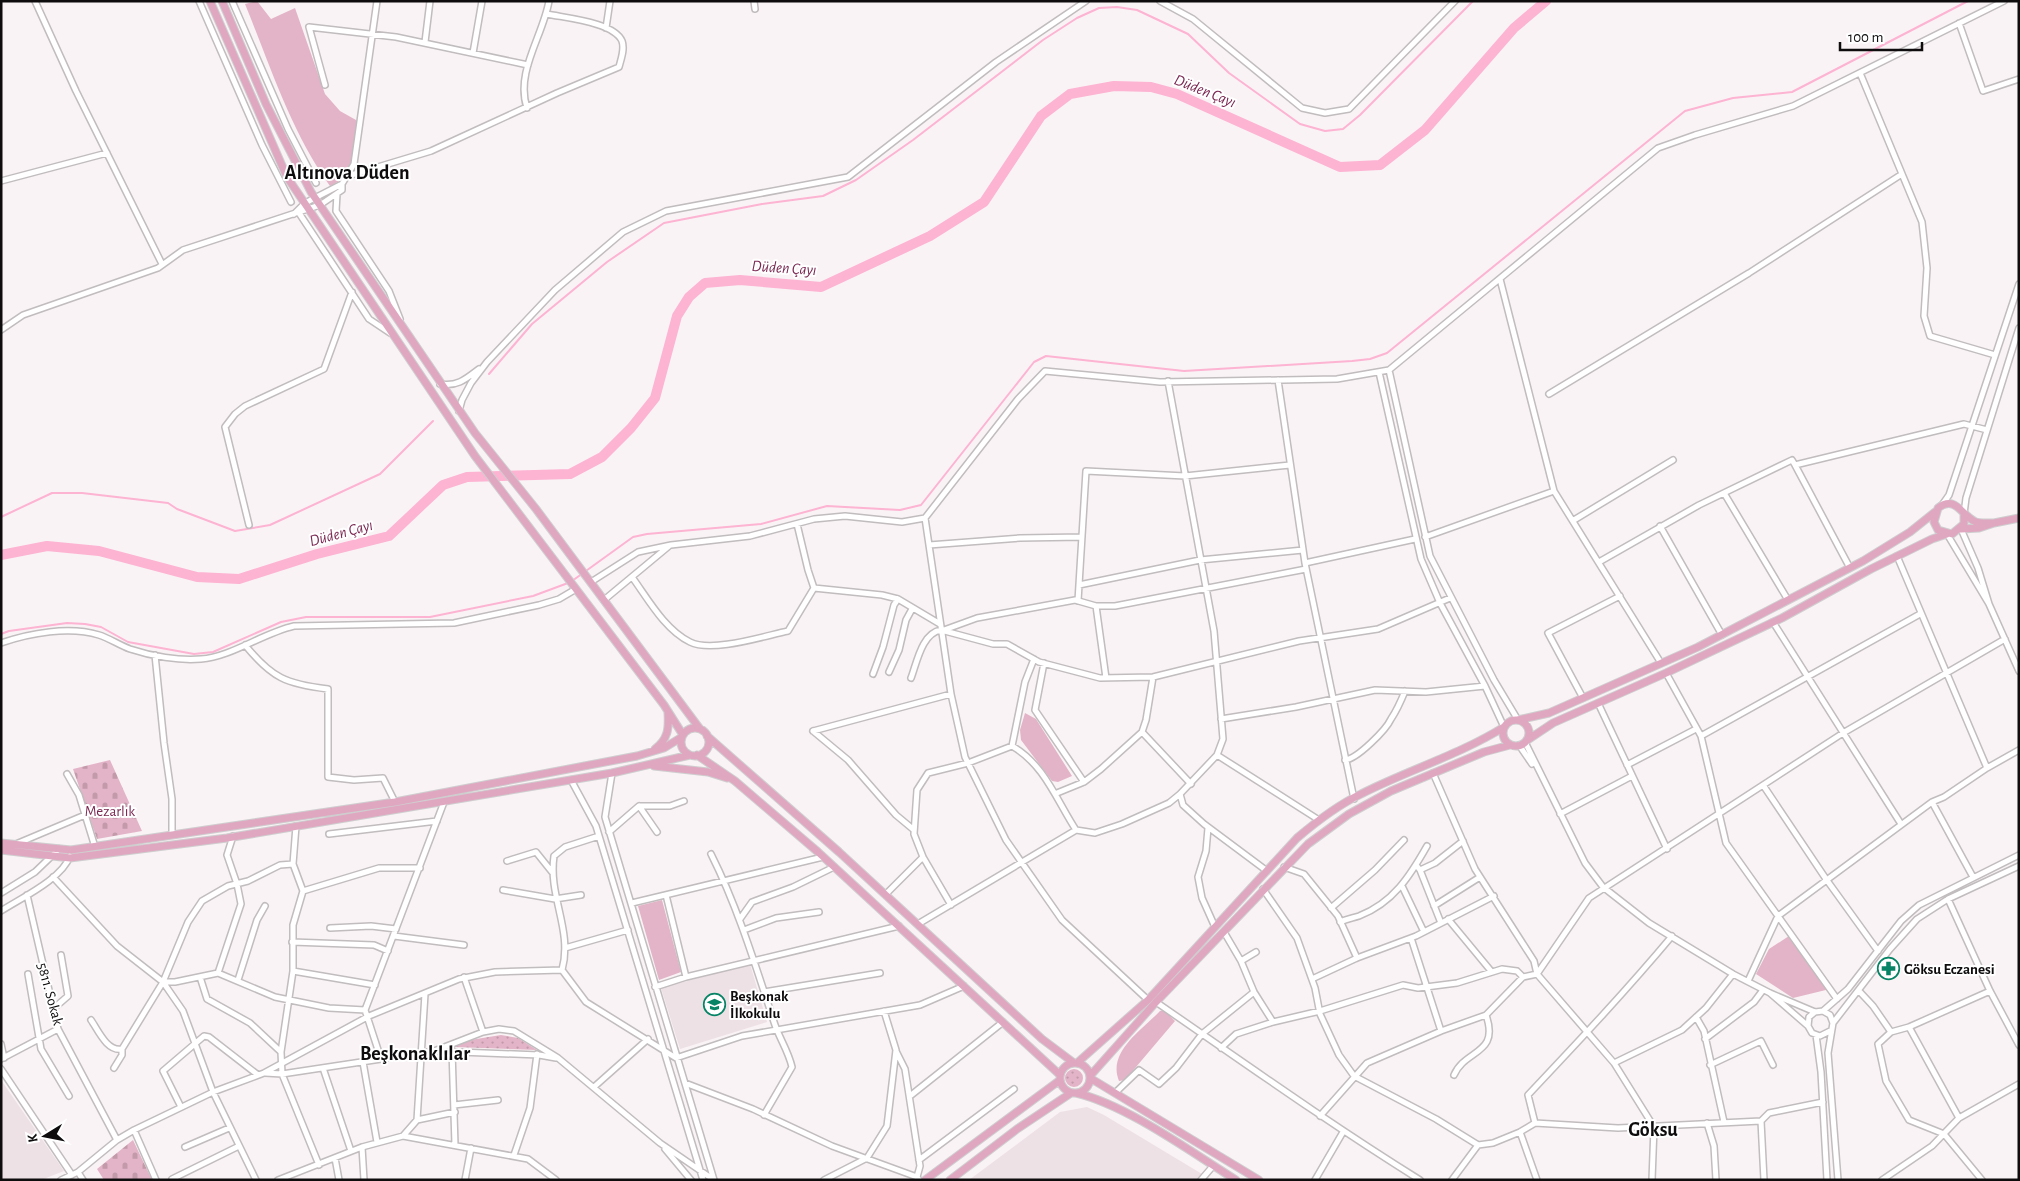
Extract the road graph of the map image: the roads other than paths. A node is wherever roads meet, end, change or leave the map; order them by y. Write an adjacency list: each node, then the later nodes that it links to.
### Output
1 (35, 1): 31 (street)
2 (199, 1): 30 (street)
3 (210, 1): 32 (main road)
4 (222, 1): 29 (main road)
5 (232, 1): 28 (street)
6 (377, 1): 20 (street)
7 (430, 1): 21 (street)
8 (482, 1): 22 (street)
9 (549, 1): 17 (street)
10 (610, 1): 19 (street)
11 (754, 1): 16 (street)
12 (1086, 1): 53 (street)
13 (1160, 1): 14 (street)
14 (1455, 1)
15 (2004, 1): 18 (street)
16 (754, 9)
17 (547, 14): 19 (street); 23 (street)
18 (1960, 23): 24 (street); 25 (street)
19 (606, 28): 27 (street)
20 (373, 33): 21 (street); 26 (street); 34 (street)
21 (425, 42): 22 (street)
22 (473, 53): 23 (street)
23 (528, 64): 27 (street)
24 (1860, 73): 33 (street); 45 (street)
25 (2019, 79)
26 (325, 85)
27 (526, 108): 34 (street)
28 (288, 129): 29 (street); 36 (street)
29 (285, 144): 39 (main road)
30 (262, 145): 32 (street); 40 (street)
31 (107, 153): 35 (street); 44 (street)
32 (276, 154): 42 (main road)
33 (1902, 174): 52 (street); 59 (street)
34 (348, 176): 37 (street)
35 (1, 181)
36 (316, 183)
37 (342, 184): 38 (street); 39 (street)
38 (338, 194): 41 (street); 49 (street)
39 (315, 198): 41 (main road); 42 (street)
40 (291, 202)
41 (320, 205): 42 (street); 49 (main road)
42 (307, 206): 43 (street); 51 (main road)
43 (297, 213): 44 (street); 47 (street)
44 (162, 264): 50 (street)
45 (1500, 279): 54 (street); 67 (street)
46 (2019, 284): 52 (street)
47 (352, 292): 51 (street); 77 (street)
48 (2019, 328): 62 (street)
49 (403, 329): 58 (main road)
50 (1, 330)
51 (391, 333): 98 (main road)
52 (1995, 356): 61 (street)
53 (487, 362): 58 (street); 60 (street)
54 (1389, 370): 55 (street); 82 (street)
55 (1379, 372): 56 (street); 83 (street)
56 (1278, 380): 57 (street); 65 (street)
57 (1168, 382): 66 (street); 72 (street)
58 (440, 384): 60 (main road)
59 (1549, 394)
60 (459, 411): 94 (main road)
61 (1972, 426): 62 (street); 64 (street); 69 (street)
62 (1987, 430): 71 (street)
63 (1673, 460): 74 (street)
64 (1795, 465): 68 (street); 91 (street)
65 (1290, 466): 66 (street); 86 (street)
66 (1185, 476): 81 (street); 88 (street)
67 (1554, 491): 74 (street); 82 (street)
68 (1724, 493): 78 (street); 103 (street)
69 (1942, 504): 70 (main road); 71 (main road)
70 (1935, 512): 80 (main road); 91 (main road)
71 (1964, 514): 75 (main road); 79 (main road)
72 (925, 518): 76 (street); 85 (street)
73 (2019, 518): 75 (main road)
74 (1574, 520): 90 (street)
75 (1994, 523): 79 (main road)
76 (797, 524): 84 (street); 96 (street)
77 (249, 525)
78 (1660, 526): 90 (street); 112 (street)
79 (1961, 529): 80 (main road); 106 (street)
80 (1948, 534): 87 (main road); 106 (street)
81 (1082, 537): 85 (street); 95 (street)
82 (1425, 537): 100 (street)
83 (1415, 539): 89 (street); 105 (street)
84 (671, 545): 93 (street); 94 (street)
85 (929, 545): 111 (street)
86 (1303, 550): 88 (street); 89 (street)
87 (1896, 556): 109 (street); 110 (main road)
88 (1200, 560): 95 (street); 97 (street)
89 (1305, 562): 92 (street)
90 (1599, 562): 99 (street)
91 (1850, 568): 103 (main road)
92 (1306, 569): 97 (street); 113 (street)
93 (632, 577): 96 (street); 101 (street)
94 (591, 582): 101 (main road)
95 (1079, 585): 104 (street)
96 (814, 588): 102 (street)
97 (1206, 588): 107 (street); 119 (street)
98 (576, 589): 116 (street); 137 (main road)
99 (1620, 596): 121 (street); 134 (street)
100 (1450, 598): 105 (street); 139 (street)
101 (604, 600): 142 (main road)
102 (898, 600): 108 (street); 126 (street)
103 (1788, 600): 112 (main road)
104 (1078, 601): 107 (street); 111 (street)
105 (1440, 603): 113 (street); 131 (street)
106 (1989, 604): 114 (street)
107 (1096, 606): 130 (street)
108 (912, 609): 111 (street); 123 (street)
109 (1920, 614): 125 (street); 127 (street)
110 (1773, 622): 124 (main road); 127 (street)
111 (941, 628): 118 (street); 129 (street); 133 (street)
112 (1722, 635): 121 (main road)
113 (1319, 637): 119 (street); 135 (street)
114 (2005, 639): 122 (street); 125 (street)
115 (1, 643): 117 (street)
116 (244, 645): 117 (street); 173 (street)
117 (156, 655): 189 (street)
118 (1034, 659): 120 (street); 150 (street)
119 (1216, 660): 128 (street); 138 (street)
120 (1044, 663): 130 (street); 166 (street)
121 (1661, 663): 134 (main road)
122 (2019, 671)
123 (889, 672)
124 (1666, 673): 136 (main road); 141 (street)
125 (1945, 673): 144 (street); 159 (street)
126 (873, 674)
127 (1808, 676): 144 (street); 147 (street)
128 (1153, 677): 130 (street); 143 (street)
129 (910, 678)
130 (1106, 678)
131 (1486, 686): 132 (street); 140 (street)
132 (1405, 691): 135 (street); 155 (street)
133 (951, 694): 156 (street); 185 (street)
134 (1583, 698): 139 (main road)
135 (1332, 699): 138 (street); 155 (street)
136 (1598, 703): 148 (main road); 158 (street)
137 (668, 712): 145 (main road); 152 (main road)
138 (1221, 719): 154 (street)
139 (1518, 720): 140 (main road); 148 (main road)
140 (1504, 727): 149 (main road); 171 (main road)
141 (1696, 728): 147 (street); 158 (street)
142 (700, 729): 145 (main road); 146 (main road)
143 (1142, 732): 166 (street); 167 (street)
144 (1843, 733): 168 (street); 182 (street)
145 (683, 736): 152 (main road); 153 (main road)
146 (707, 736): 153 (main road); 230 (main road)
147 (1701, 736): 177 (street)
148 (1523, 743): 149 (main road); 178 (street)
149 (1510, 744): 161 (main road)
150 (1012, 746): 156 (street); 169 (street)
151 (2019, 750): 159 (street)
152 (651, 752): 173 (main road)
153 (694, 755): 157 (main road); 165 (main road)
154 (1217, 755): 167 (street); 180 (street)
155 (1345, 760): 171 (street)
156 (968, 762): 185 (street); 209 (street)
157 (646, 765): 160 (main road); 165 (main road)
158 (1627, 765): 163 (street)
159 (1987, 768): 175 (street)
160 (612, 773): 164 (main road); 187 (street)
161 (1433, 773): 194 (street); 213 (main road)
162 (68, 774): 179 (street)
163 (1632, 776): 178 (street); 199 (street)
164 (571, 780): 174 (main road); 192 (street)
165 (735, 781): 206 (main road)
166 (1084, 782): 169 (street)
167 (1191, 784): 170 (street)
168 (1763, 785): 177 (street); 221 (street)
169 (1057, 793): 186 (street)
170 (1180, 794): 184 (street); 186 (street)
171 (1354, 798): 180 (main road)
172 (684, 801): 176 (street)
173 (395, 802): 189 (main road)
174 (444, 802): 181 (street); 183 (main road)
175 (1932, 802): 182 (street); 220 (street)
176 (639, 806): 187 (street); 188 (street)
177 (1718, 813): 199 (street); 244 (street)
178 (1560, 814): 225 (street)
179 (85, 815): 196 (street); 198 (street)
180 (1319, 820): 216 (main road)
181 (438, 821): 190 (street); 215 (street)
182 (1900, 824): 221 (street)
183 (296, 826): 191 (main road); 210 (street)
184 (1208, 828): 216 (street); 251 (street)
185 (914, 830): 207 (street)
186 (1076, 830): 209 (street)
187 (609, 832): 237 (street)
188 (657, 832)
189 (172, 834): 198 (main road)
190 (329, 834)
191 (233, 836): 202 (main road); 223 (street)
192 (599, 836): 217 (street); 254 (street)
193 (1404, 840): 241 (street)
194 (1463, 841): 214 (street); 219 (street)
195 (1, 843): 196 (main road)
196 (16, 844): 200 (main road)
197 (1426, 846): 214 (street)
198 (95, 847): 202 (main road)
199 (1667, 848): 225 (street)
200 (59, 849): 202 (main road); 205 (street)
201 (2, 851): 205 (main road)
202 (70, 854): 205 (main road); 218 (street)
203 (711, 854): 222 (street)
204 (2019, 855): 220 (street)
205 (51, 856): 229 (street)
206 (823, 856): 212 (main road); 222 (street)
207 (923, 857): 230 (street); 238 (street)
208 (507, 861): 217 (street)
209 (1021, 862): 238 (street); 300 (street)
210 (294, 864): 223 (street); 228 (street)
211 (2019, 866): 236 (street)
212 (834, 867): 245 (street); 250 (main road)
213 (1284, 867): 226 (main road); 241 (street)
214 (1418, 867): 224 (street); 240 (street)
215 (420, 868): 228 (street); 253 (street)
216 (1267, 871): 251 (main road)
217 (552, 872): 235 (street)
218 (53, 877): 231 (street); 286 (street)
219 (1480, 877): 234 (street); 240 (street)
220 (1973, 877): 265 (street)
221 (1826, 880): 244 (street); 265 (street)
222 (724, 881): 233 (street); 245 (street)
223 (238, 884): 274 (street); 286 (street)
224 (1402, 886): 247 (street); 257 (street)
225 (1603, 887): 259 (street); 277 (street)
226 (1263, 889): 256 (main road); 283 (street)
227 (503, 890): 235 (street)
228 (303, 891): 261 (street)
229 (1, 893)
230 (886, 894): 249 (main road)
231 (26, 895): 242 (street); 301 (street, 5811. Sokak)
232 (581, 895): 235 (street)
233 (666, 895): 237 (street); 281 (street)
234 (1494, 896): 246 (street); 277 (street)
235 (555, 899): 263 (street)
236 (1948, 899): 292 (street); 293 (street)
237 (632, 903): 289 (street)
238 (950, 905): 249 (street)
239 (264, 906): 284 (street)
240 (1434, 906): 248 (street)
241 (1331, 908): 247 (street)
242 (1, 911)
243 (819, 912): 255 (street)
244 (1778, 916): 285 (street); 298 (street)
245 (740, 919): 255 (street)
246 (1448, 920): 248 (street); 273 (street)
247 (1340, 922): 268 (street)
248 (1441, 923): 257 (street)
249 (918, 924): 348 (main road)
250 (899, 926): 269 (street); 288 (main road)
251 (1215, 926): 300 (main road)
252 (330, 928): 253 (street)
253 (396, 929): 258 (street)
254 (628, 930): 263 (street); 334 (street)
255 (744, 930): 269 (street)
256 (1224, 932): 270 (street); 300 (main road)
257 (1424, 932): 260 (street)
258 (394, 936): 262 (street); 264 (street)
259 (1672, 936): 278 (street); 318 (street)
260 (1411, 938): 268 (street); 290 (street)
261 (292, 942): 264 (street); 272 (street)
262 (464, 945)
263 (565, 948): 271 (street)
264 (388, 951): 287 (street)
265 (1878, 951): 298 (street)
266 (1256, 952): 270 (street)
267 (61, 955): 301 (street)
268 (1357, 958): 283 (street)
269 (755, 960): 281 (street); 294 (street)
270 (1242, 961): 295 (street)
271 (562, 970): 280 (street); 325 (street)
272 (293, 971): 287 (street); 299 (street)
273 (1491, 971): 282 (street); 290 (street)
274 (218, 973): 279 (street); 284 (street)
275 (880, 973): 294 (street)
276 (28, 974): 327 (street)
277 (1537, 974): 282 (street); 318 (street)
278 (1733, 974): 285 (street); 309 (street)
279 (200, 977): 286 (street); 338 (street)
280 (464, 977): 297 (street); 321 (street)
281 (686, 977): 289 (street)
282 (1523, 977): 307 (street)
283 (1312, 979): 305 (street)
284 (238, 980): 299 (street)
285 (1748, 981): 291 (street)
286 (163, 982): 328 (street); 333 (street)
287 (375, 985): 302 (street)
288 (964, 986): 304 (street); 311 (main road)
289 (655, 987): 343 (street)
290 (1429, 987): 305 (street); 320 (street)
291 (1764, 990): 296 (street); 326 (street)
292 (1859, 991): 313 (street); 322 (street)
293 (1990, 991): 315 (street); 331 (street)
294 (764, 992): 317 (street)
295 (1254, 992): 312 (street); 323 (street)
296 (1770, 993): 306 (street); 314 (street)
297 (425, 994): 308 (street); 339 (street)
298 (1837, 999): 303 (street)
299 (290, 1000): 302 (street); 338 (street)
300 (1152, 1001): 323 (street); 348 (main road); 360 (main road)
301 (54, 1009): 316 (street, 5811. Sokak)
302 (365, 1010): 308 (street)
303 (1823, 1010): 306 (street); 313 (street)
304 (884, 1011): 317 (street); 335 (street)
305 (1320, 1011): 312 (street); 358 (street)
306 (1815, 1012): 314 (street)
307 (1486, 1015): 320 (street); 356 (street)
308 (369, 1016): 344 (street); 345 (street)
309 (1696, 1017): 326 (street); 347 (street)
310 (91, 1020): 333 (street)
311 (1003, 1022): 359 (main road); 369 (street)
312 (1273, 1022): 332 (street)
313 (1833, 1022): 319 (street)
314 (1808, 1026): 324 (street)
315 (1909, 1027): 322 (street); 377 (street)
316 (58, 1029): 327 (street); 390 (street, 5811. Sokak)
317 (776, 1029): 343 (street); 375 (street)
318 (1587, 1030): 347 (street); 381 (street)
319 (1831, 1030): 324 (street); 437 (street)
320 (1441, 1031): 358 (street)
321 (483, 1032): 330 (street); 342 (street)
322 (1891, 1032): 388 (street)
323 (1202, 1034): 332 (street); 366 (street)
324 (1816, 1035): 371 (street)
325 (648, 1039): 334 (street); 363 (street)
326 (1705, 1039): 349 (street)
327 (39, 1040): 341 (street); 368 (street)
328 (195, 1042): 357 (street); 365 (street); 373 (street)
329 (1, 1044): 341 (street)
330 (452, 1044): 336 (street); 337 (street)
331 (2019, 1045)
332 (1221, 1048): 376 (street)
333 (122, 1049): 351 (street)
334 (665, 1050): 343 (street); 406 (street)
335 (896, 1050): 369 (street); 402 (street)
336 (434, 1051): 337 (street); 339 (street)
337 (452, 1051): 340 (street); 372 (street)
338 (282, 1052): 345 (street)
339 (422, 1052): 344 (street); 378 (street)
340 (536, 1054): 342 (street); 400 (street)
341 (2, 1058)
342 (558, 1058): 363 (street)
343 (676, 1058): 361 (street)
344 (380, 1059): 346 (street)
345 (283, 1061): 354 (street); 355 (street)
346 (362, 1062): 352 (street); 391 (street)
347 (1614, 1062): 383 (street)
348 (1076, 1063): 359 (main road); 360 (main road)
349 (1710, 1065): 350 (street); 380 (street)
350 (1773, 1065)
351 (114, 1068)
352 (323, 1068): 355 (street); 399 (street)
353 (1, 1069): 408 (street)
354 (264, 1073): 355 (street); 357 (street)
355 (282, 1074): 404 (street)
356 (1454, 1075)
357 (258, 1076): 365 (street)
358 (1354, 1076): 376 (street); 394 (street)
359 (1060, 1077): 367 (main road); 424 (main road)
360 (1090, 1077): 366 (main road); 367 (main road)
361 (685, 1083): 375 (street); 422 (street)
362 (2019, 1084): 377 (street)
363 (594, 1087): 392 (street)
364 (1014, 1089): 403 (street)
365 (213, 1092): 373 (street); 384 (street)
366 (1116, 1092): 428 (main road)
367 (1074, 1093): 405 (main road); 425 (main road)
368 (69, 1096)
369 (910, 1096): 403 (street)
370 (498, 1100): 372 (street)
371 (1823, 1102): 379 (street); 436 (street)
372 (454, 1105): 374 (street)
373 (181, 1107): 385 (street)
374 (454, 1112): 378 (street); 393 (street)
375 (764, 1115): 402 (street)
376 (1320, 1116): 386 (street)
377 (1959, 1118): 388 (street)
378 (417, 1120): 389 (street)
379 (1761, 1121): 380 (street); 435 (street)
380 (1724, 1122): 382 (street)
381 (1535, 1123): 383 (street); 387 (street)
382 (1707, 1124): 383 (street); 434 (street)
383 (1654, 1127): 433 (street)
384 (229, 1128): 395 (street); 396 (street)
385 (134, 1130): 390 (street); 413 (street)
386 (1343, 1132): 429 (street); 430 (street)
387 (1520, 1132): 394 (street); 432 (street)
388 (1944, 1134): 438 (street); 439 (street)
389 (403, 1136): 391 (street); 393 (street)
390 (117, 1140): 407 (street)
391 (377, 1142): 397 (street)
392 (660, 1143): 406 (street); 420 (street)
393 (455, 1144): 398 (street)
394 (1478, 1145): 431 (street)
395 (239, 1146): 410 (street); 414 (street)
396 (185, 1147)
397 (362, 1147): 399 (street); 417 (street)
398 (471, 1148): 400 (street); 418 (street)
399 (351, 1151): 401 (street)
400 (514, 1155): 419 (street)
401 (335, 1158): 404 (street); 416 (street)
402 (867, 1158): 409 (street); 423 (street)
403 (919, 1160): 409 (street)
404 (319, 1164): 415 (street)
405 (1213, 1166): 426 (street); 427 (main road)
406 (700, 1171): 421 (street); 422 (street)
407 (78, 1172): 408 (street); 412 (street)
408 (72, 1175): 411 (street)
409 (918, 1178)
410 (172, 1179)
411 (61, 1180)
412 (83, 1180)
413 (156, 1180)
414 (256, 1180)
415 (278, 1180)
416 (339, 1180)
417 (364, 1180)
418 (465, 1180)
419 (556, 1180)
420 (691, 1180)
421 (703, 1180)
422 (714, 1180)
423 (825, 1180)
424 (926, 1180)
425 (950, 1180)
426 (1201, 1180)
427 (1236, 1180)
428 (1259, 1180)
429 (1315, 1180)
430 (1420, 1180)
431 (1452, 1180)
432 (1537, 1180)
433 (1652, 1180)
434 (1716, 1180)
435 (1764, 1180)
436 (1827, 1180)
437 (1838, 1180)
438 (1882, 1180)
439 (1982, 1180)

